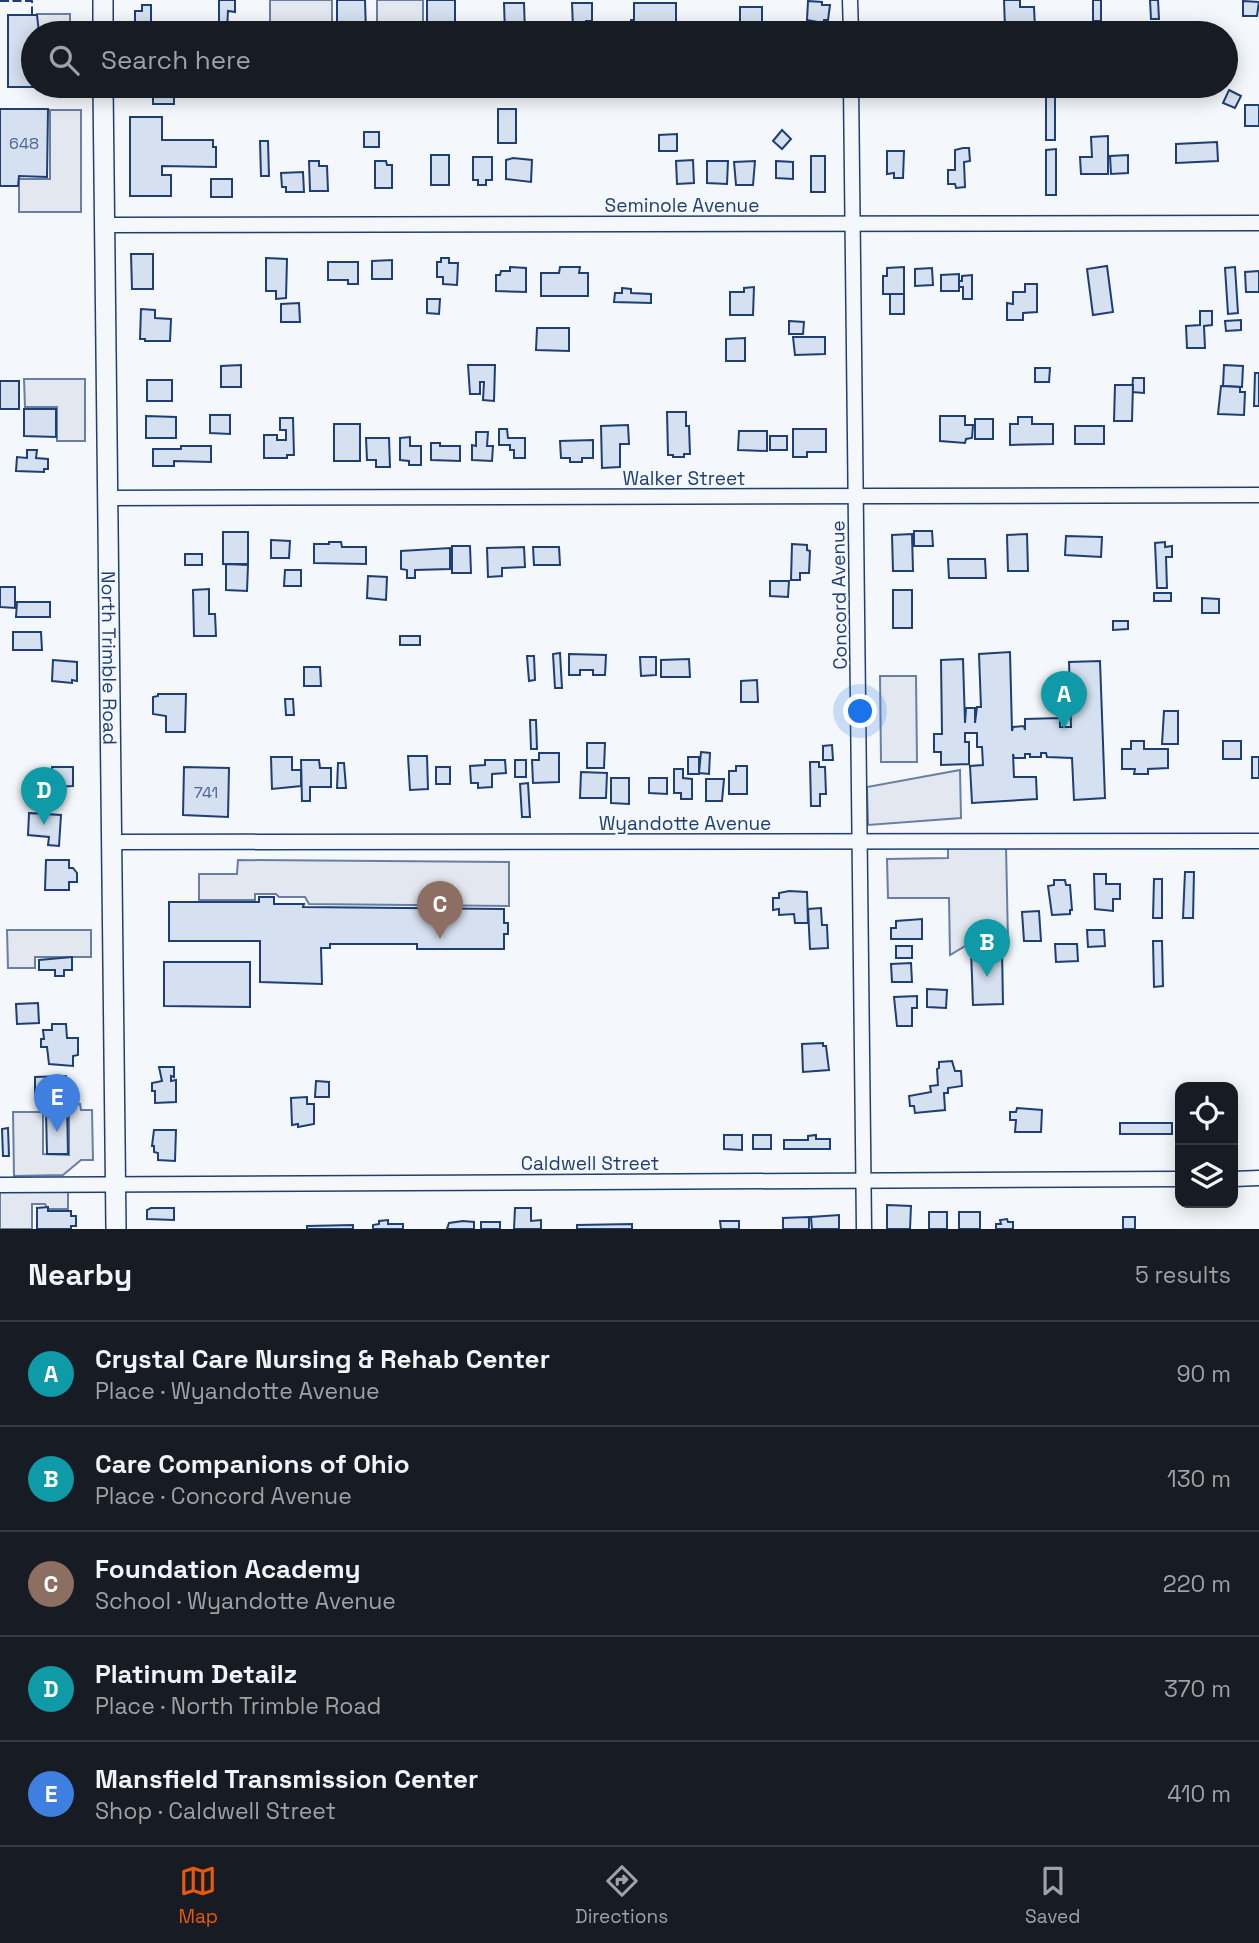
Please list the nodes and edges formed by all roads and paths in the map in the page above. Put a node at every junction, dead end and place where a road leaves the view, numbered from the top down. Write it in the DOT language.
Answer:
graph roads {
  1 [pos="103,0"];
  2 [pos="850,0"];
  3 [pos="103,21"];
  4 [pos="851,21"];
  5 [pos="103,98"];
  6 [pos="851,98"];
  7 [pos="1259,223"];
  8 [pos="853,224"];
  9 [pos="105,225"];
  10 [pos="1259,495"];
  11 [pos="857,496"];
  12 [pos="108,498"];
  13 [pos="859,841"];
  14 [pos="1259,841"];
  15 [pos="112,842"];
  16 [pos="1259,1178"];
  17 [pos="1175,1179"];
  18 [pos="1238,1179"];
  19 [pos="863,1180"];
  20 [pos="0,1185"];
  21 [pos="116,1185"];
  22 [pos="116,1229"];
  23 [pos="864,1229"];
  1 -- 3 [label="main road"];
  2 -- 4 [label="street"];
  5 -- 9 [label="main road, North Trimble Road"];
  6 -- 8 [label="street, Concord Avenue"];
  7 -- 8 [label="street, Seminole Avenue"];
  8 -- 9 [label="street, Seminole Avenue"];
  8 -- 11 [label="street, Concord Avenue"];
  9 -- 12 [label="main road, North Trimble Road"];
  10 -- 11 [label="street, Walker Street"];
  11 -- 12 [label="street, Walker Street"];
  11 -- 13 [label="street, Concord Avenue"];
  12 -- 15 [label="main road, North Trimble Road"];
  13 -- 14 [label="street, Wyandotte Avenue"];
  13 -- 15 [label="street, Wyandotte Avenue"];
  13 -- 19 [label="street, Concord Avenue"];
  15 -- 21 [label="main road, North Trimble Road"];
  16 -- 18 [label="street"];
  17 -- 19 [label="street, Caldwell Street"];
  19 -- 21 [label="street, Caldwell Street"];
  19 -- 23 [label="street, Concord Avenue"];
  20 -- 21 [label="street, Caldwell Street"];
  21 -- 22 [label="main road, North Trimble Road"];
}
